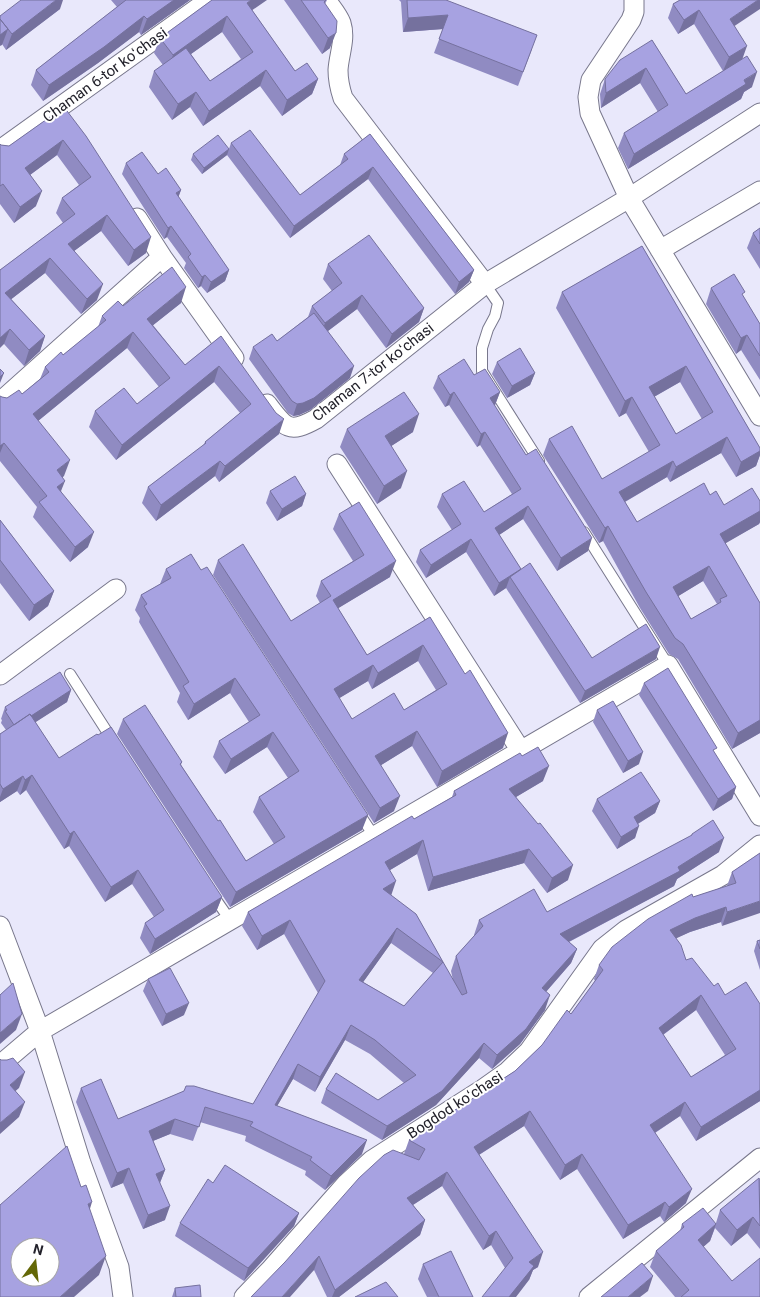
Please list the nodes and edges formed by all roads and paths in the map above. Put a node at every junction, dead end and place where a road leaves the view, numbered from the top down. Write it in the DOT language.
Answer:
graph roads {
  1 [pos="209,0"];
  2 [pos="326,0"];
  3 [pos="634,0"];
  4 [pos="63,105"];
  5 [pos="760,113"];
  6 [pos="74,121"];
  7 [pos="0,150"];
  8 [pos="760,190"];
  9 [pos="629,198"];
  10 [pos="126,201"];
  11 [pos="660,250"];
  12 [pos="162,257"];
  13 [pos="485,284"];
  14 [pos="246,374"];
  15 [pos="257,390"];
  16 [pos="0,402"];
  17 [pos="760,416"];
  18 [pos="337,464"];
  19 [pos="546,472"];
  20 [pos="578,522"];
  21 [pos="116,589"];
  22 [pos="668,665"];
  23 [pos="70,674"];
  24 [pos="0,675"];
  25 [pos="118,748"];
  26 [pos="521,751"];
  27 [pos="352,802"];
  28 [pos="760,816"];
  29 [pos="374,836"];
  30 [pos="760,845"];
  31 [pos="208,887"];
  32 [pos="230,920"];
  33 [pos="0,926"];
  34 [pos="40,1031"];
  35 [pos="0,1065"];
  36 [pos="760,1158"];
  37 [pos="123,1297"];
  38 [pos="244,1297"];
  39 [pos="589,1297"];
  1 -- 4 [label="street, Chaman 6-tor koʻchasi"];
  2 -- 13 [label="street"];
  3 -- 9 [label="street"];
  4 -- 6 [label="street"];
  4 -- 7 [label="street, Chaman 6-tor koʻchasi"];
  5 -- 9 [label="street"];
  8 -- 11 [label="street"];
  9 -- 11 [label="street"];
  9 -- 13 [label="street"];
  10 -- 12 [label="street"];
  11 -- 17 [label="street"];
  12 -- 14 [label="street"];
  12 -- 16 [label="street"];
  13 -- 15 [label="street, Chaman 7-tor koʻchasi"];
  13 -- 19 [label="lane"];
  18 -- 26 [label="street"];
  20 -- 22 [label="lane"];
  21 -- 24 [label="street"];
  22 -- 26 [label="street"];
  22 -- 28 [label="street"];
  23 -- 25 [label="lane"];
  26 -- 29 [label="street"];
  27 -- 29 [label="lane"];
  29 -- 32 [label="street"];
  30 -- 38 [label="street, Bogdod koʻchasi"];
  31 -- 32 [label="lane"];
  32 -- 34 [label="street"];
  33 -- 34 [label="street"];
  34 -- 35 [label="street"];
  34 -- 37 [label="street"];
  36 -- 39 [label="street"];
}
